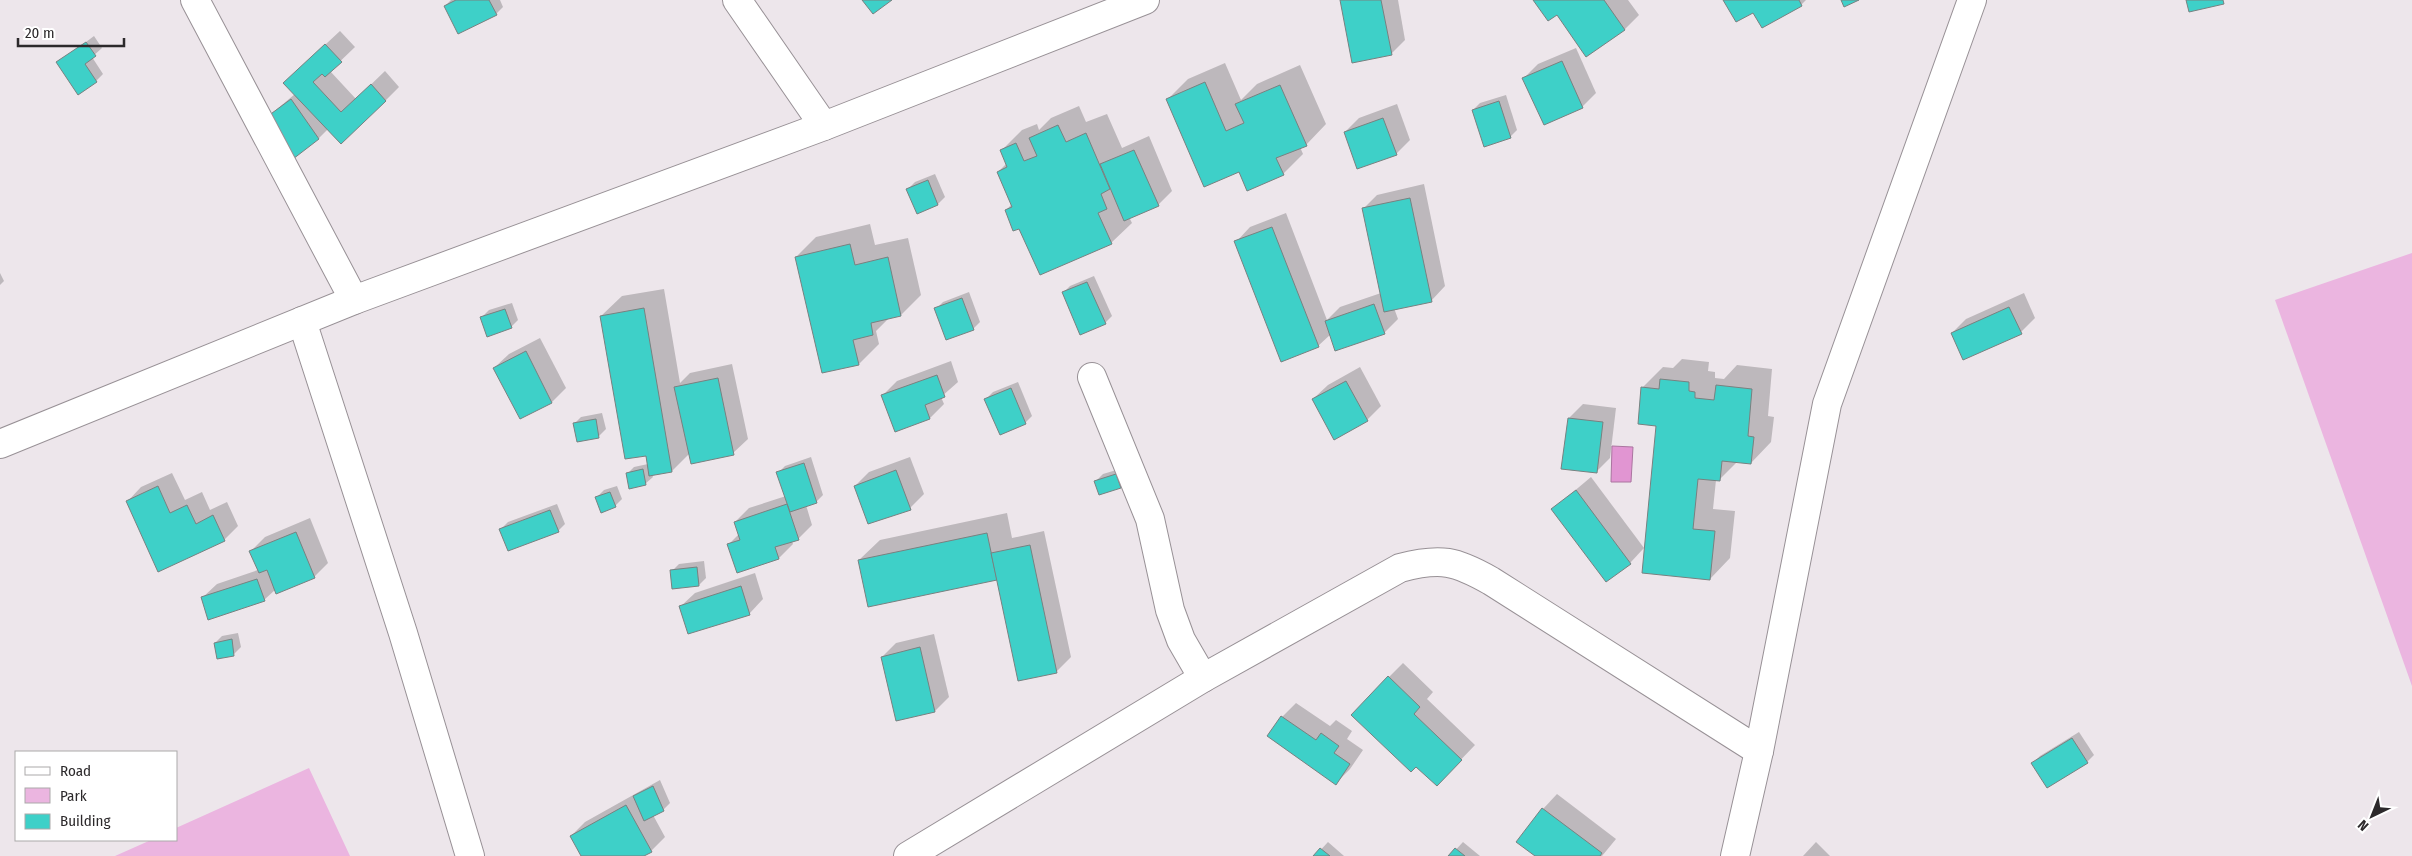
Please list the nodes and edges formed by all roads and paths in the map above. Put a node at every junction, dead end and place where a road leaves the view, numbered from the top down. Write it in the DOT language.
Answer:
graph roads {
  1 [pos="195,0"];
  2 [pos="736,0"];
  3 [pos="1145,0"];
  4 [pos="1972,0"];
  5 [pos="824,126"];
  6 [pos="354,300"];
  7 [pos="302,321"];
  8 [pos="1092,377"];
  9 [pos="0,444"];
  10 [pos="1203,678"];
  11 [pos="1759,751"];
  12 [pos="470,856"];
  13 [pos="908,856"];
  14 [pos="1735,856"];
  1 -- 6 [label="street"];
  2 -- 5 [label="street"];
  3 -- 5 [label="street"];
  4 -- 11 [label="street"];
  5 -- 6 [label="street"];
  6 -- 7 [label="street"];
  7 -- 9 [label="street"];
  7 -- 12 [label="street"];
  8 -- 10 [label="street"];
  10 -- 11 [label="street"];
  10 -- 13 [label="street"];
  11 -- 14 [label="street"];
}
